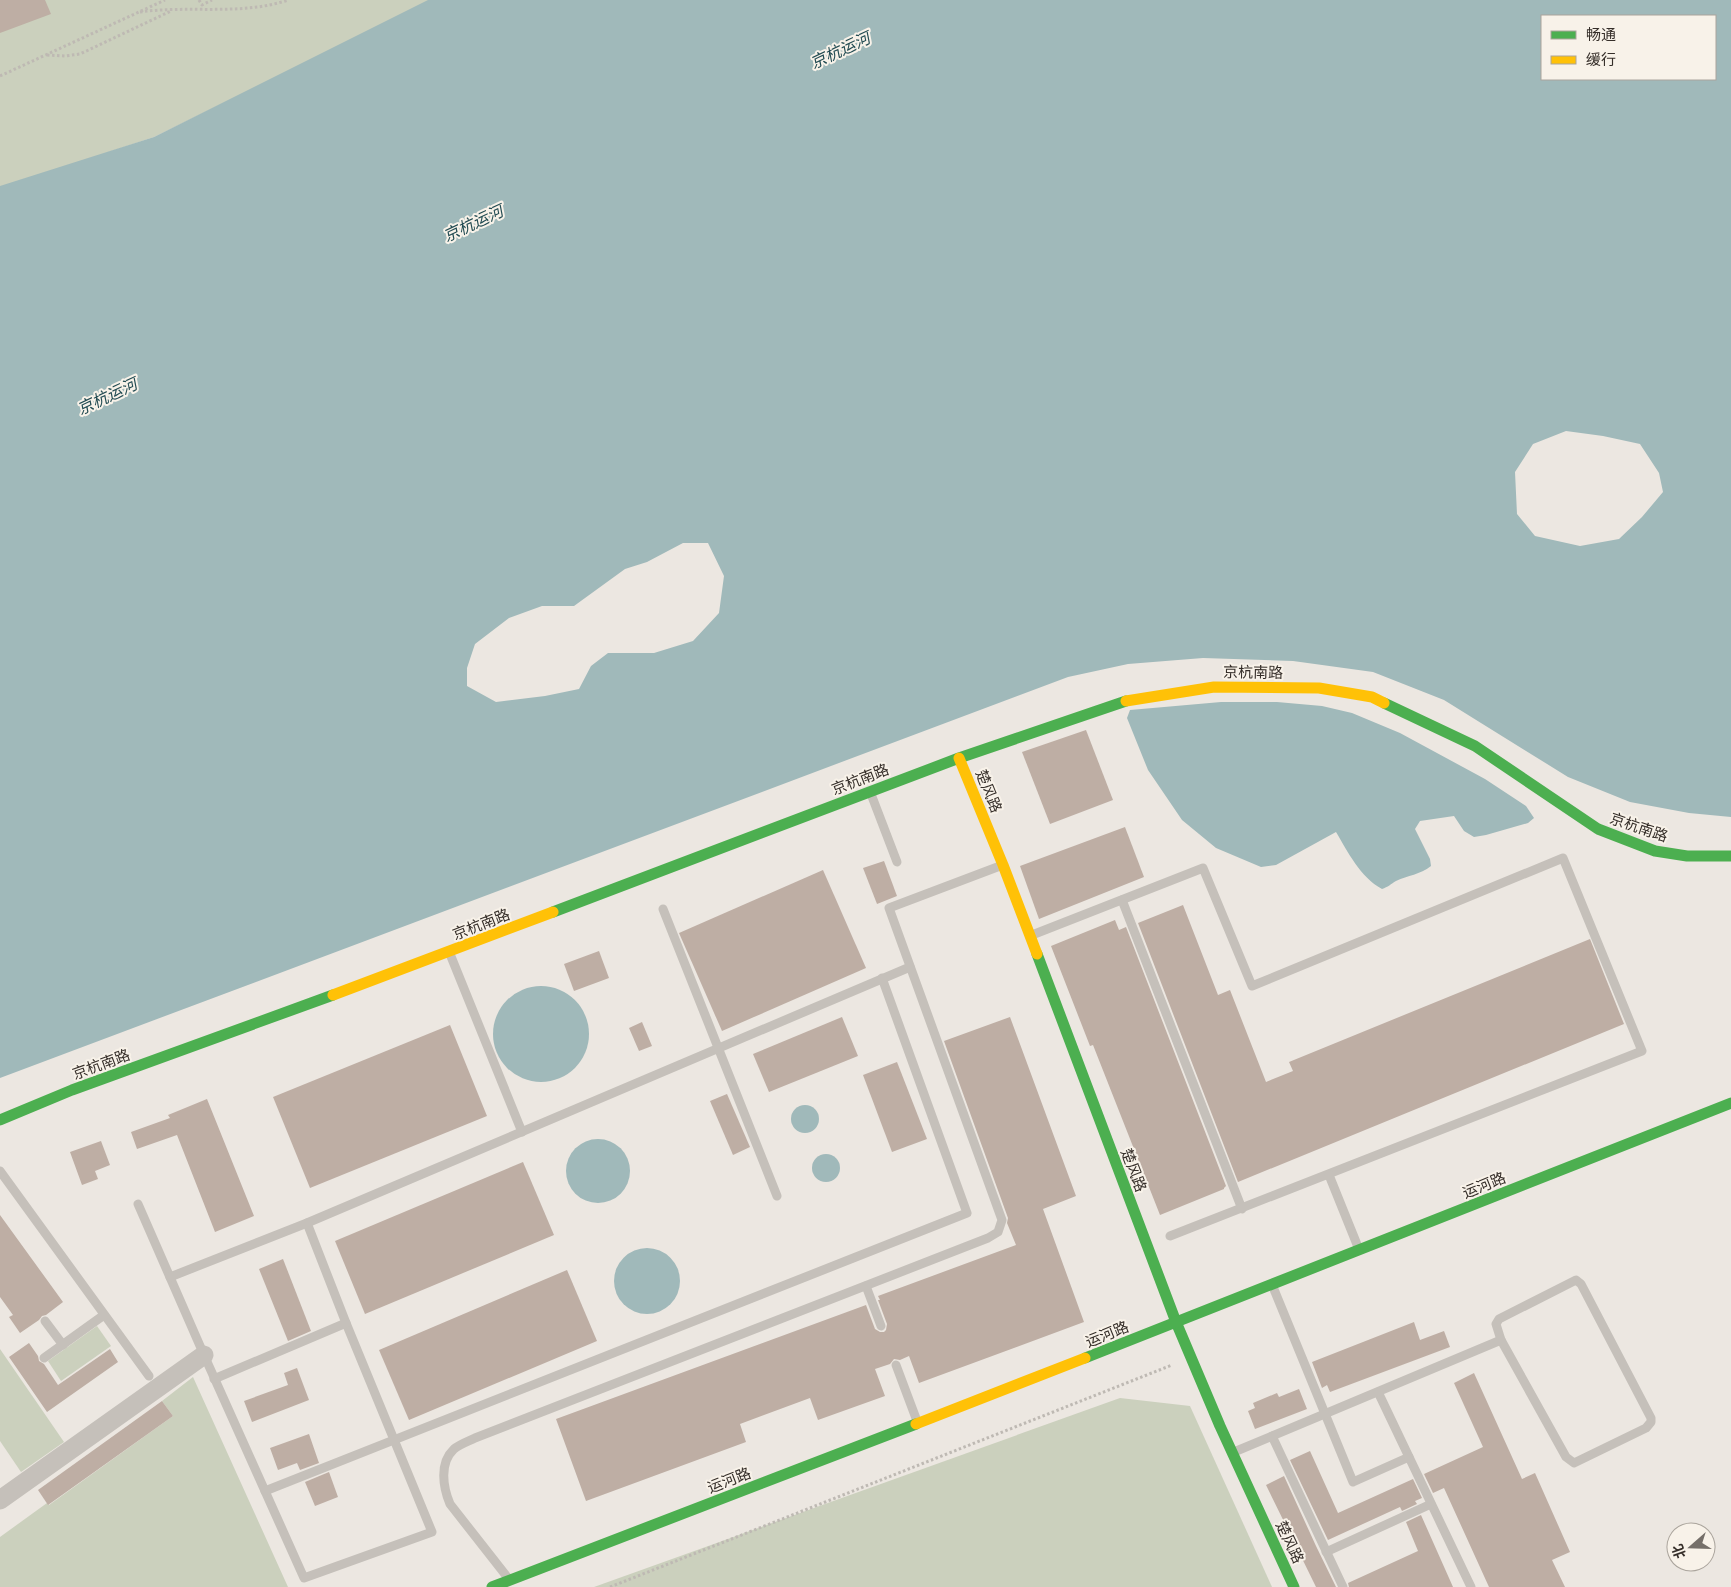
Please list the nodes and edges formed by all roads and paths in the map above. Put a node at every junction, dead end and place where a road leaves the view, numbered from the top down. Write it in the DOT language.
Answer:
graph roads {
  1 [pos="165,0"];
  2 [pos="199,0"];
  3 [pos="212,0"];
  4 [pos="288,0"];
  5 [pos="173,10"];
  6 [pos="136,13"];
  7 [pos="45,55"];
  8 [pos="0,76"];
  9 [pos="959,758"];
  10 [pos="870,792"];
  11 [pos="1731,856"];
  12 [pos="897,862"];
  13 [pos="1002,865"];
  14 [pos="1122,900"];
  15 [pos="663,909"];
  16 [pos="1030,936"];
  17 [pos="449,952"];
  18 [pos="910,967"];
  19 [pos="882,978"];
  20 [pos="718,1048"];
  21 [pos="1731,1103"];
  22 [pos="0,1120"];
  23 [pos="522,1132"];
  24 [pos="0,1172"];
  25 [pos="1329,1175"];
  26 [pos="777,1196"];
  27 [pos="138,1204"];
  28 [pos="1242,1209"];
  29 [pos="307,1223"];
  30 [pos="1170,1236"];
  31 [pos="1359,1250"];
  32 [pos="170,1277"];
  33 [pos="1272,1285"];
  34 [pos="866,1286"];
  35 [pos="104,1315"];
  36 [pos="45,1321"];
  37 [pos="1176,1322"];
  38 [pos="346,1323"];
  39 [pos="881,1326"];
  40 [pos="1501,1340"];
  41 [pos="63,1345"];
  42 [pos="204,1355"];
  43 [pos="44,1358"];
  44 [pos="1192,1358"];
  45 [pos="896,1366"];
  46 [pos="149,1376"];
  47 [pos="214,1379"];
  48 [pos="1378,1392"];
  49 [pos="1324,1414"];
  50 [pos="918,1423"];
  51 [pos="1272,1436"];
  52 [pos="394,1438"];
  53 [pos="1233,1452"];
  54 [pos="1409,1458"];
  55 [pos="265,1491"];
  56 [pos="0,1500"];
  57 [pos="1432,1504"];
  58 [pos="1326,1552"];
  59 [pos="510,1580"];
  60 [pos="492,1587"];
  61 [pos="610,1587"];
  62 [pos="1294,1587"];
  63 [pos="1343,1587"];
  64 [pos="1471,1587"];
  1 -- 6 [label="path"];
  2 -- 3 [label="path"];
  4 -- 5 [label="path"];
  5 -- 6 [label="path"];
  5 -- 7 [label="path"];
  6 -- 7 [label="path"];
  7 -- 8 [label="path"];
  9 -- 10 [label="street, 京杭南路"];
  9 -- 11 [label="street, 京杭南路"];
  9 -- 13 [label="street, 楚风路"];
  10 -- 12 [label="lane"];
  10 -- 17 [label="street, 京杭南路"];
  13 -- 16 [label="street, 楚风路"];
  13 -- 18 [label="lane"];
  14 -- 16 [label="lane"];
  14 -- 25 [label="lane"];
  14 -- 28 [label="lane"];
  15 -- 20 [label="lane"];
  16 -- 37 [label="street, 楚风路"];
  17 -- 22 [label="street, 京杭南路"];
  17 -- 23 [label="lane"];
  18 -- 19 [label="lane"];
  18 -- 34 [label="lane"];
  19 -- 20 [label="lane"];
  19 -- 52 [label="lane"];
  20 -- 23 [label="lane"];
  20 -- 26 [label="lane"];
  21 -- 31 [label="street, 运河路"];
  23 -- 29 [label="lane"];
  24 -- 35 [label="lane"];
  25 -- 28 [label="lane"];
  25 -- 31 [label="lane"];
  27 -- 32 [label="lane"];
  28 -- 30 [label="lane"];
  29 -- 32 [label="lane"];
  29 -- 38 [label="lane"];
  31 -- 33 [label="street, 运河路"];
  32 -- 42 [label="lane"];
  33 -- 37 [label="street, 运河路"];
  33 -- 49 [label="lane"];
  34 -- 39 [label="lane"];
  34 -- 59 [label="lane"];
  35 -- 41 [label="lane"];
  35 -- 46 [label="lane"];
  36 -- 41 [label="lane"];
  37 -- 44 [label="street, 楚风路"];
  37 -- 50 [label="street, 运河路"];
  38 -- 47 [label="lane"];
  38 -- 52 [label="lane"];
  40 -- 40 [label="lane"];
  40 -- 48 [label="lane"];
  41 -- 43 [label="lane"];
  42 -- 47 [label="lane"];
  42 -- 56 [label="street"];
  44 -- 53 [label="street, 楚风路"];
  44 -- 61 [label="path"];
  45 -- 50 [label="lane"];
  47 -- 55 [label="lane"];
  48 -- 49 [label="lane"];
  48 -- 54 [label="lane"];
  49 -- 51 [label="lane"];
  49 -- 54 [label="lane"];
  50 -- 59 [label="street, 运河路"];
  51 -- 53 [label="lane"];
  51 -- 58 [label="lane"];
  52 -- 55 [label="lane"];
  52 -- 55 [label="lane"];
  53 -- 62 [label="street, 楚风路"];
  54 -- 57 [label="lane"];
  57 -- 58 [label="lane"];
  57 -- 64 [label="lane"];
  58 -- 63 [label="lane"];
  59 -- 60 [label="street, 运河路"];
}
